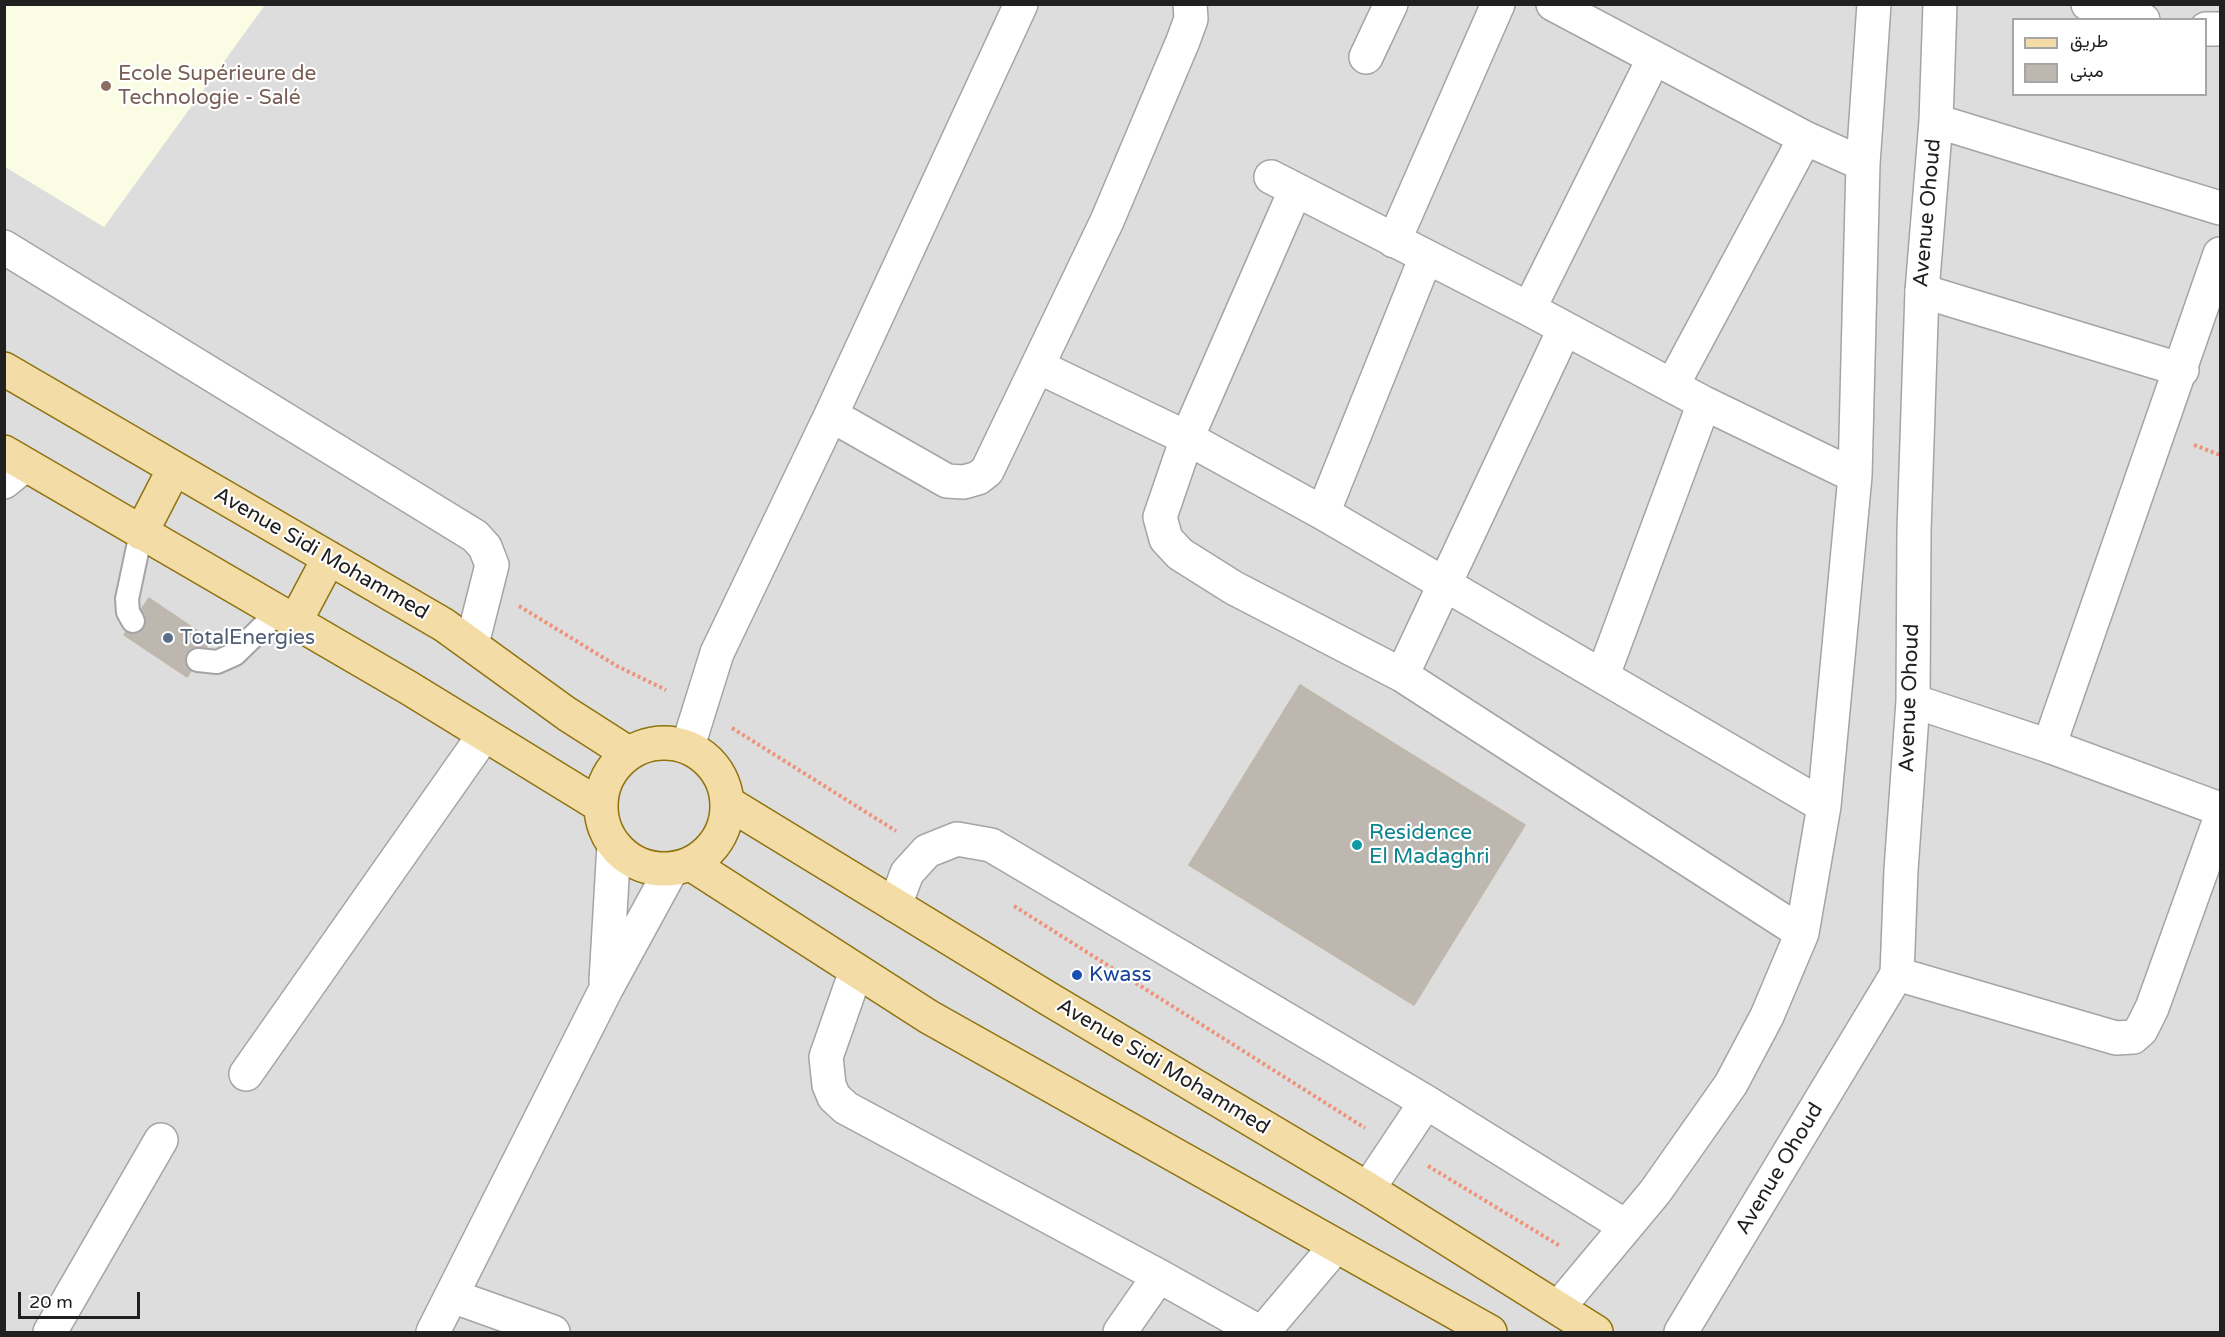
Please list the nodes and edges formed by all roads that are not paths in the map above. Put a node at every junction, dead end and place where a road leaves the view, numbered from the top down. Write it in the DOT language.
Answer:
graph roads {
  1 [pos="1021,4"];
  2 [pos="1190,4"];
  3 [pos="1391,4"];
  4 [pos="1498,4"];
  5 [pos="1553,4"];
  6 [pos="1874,4"];
  7 [pos="1940,4"];
  8 [pos="2088,4"];
  9 [pos="2136,18"];
  10 [pos="1366,57"];
  11 [pos="1654,58"];
  12 [pos="1936,121"];
  13 [pos="1805,138"];
  14 [pos="1863,164"];
  15 [pos="2220,208"];
  16 [pos="1394,241"];
  17 [pos="4,247"];
  18 [pos="2220,255"];
  19 [pos="1426,257"];
  20 [pos="1922,291"];
  21 [pos="1529,309"];
  22 [pos="1564,330"];
  23 [pos="1039,367"];
  24 [pos="4,369"];
  25 [pos="2182,370"];
  26 [pos="1672,386"];
  27 [pos="1704,403"];
  28 [pos="831,415"];
  29 [pos="1186,438"];
  30 [pos="11,467"];
  31 [pos="174,469"];
  32 [pos="1855,476"];
  33 [pos="1323,513"];
  34 [pos="141,532"];
  35 [pos="329,558"];
  36 [pos="1444,583"];
  37 [pos="286,618"];
  38 [pos="134,621"];
  39 [pos="472,644"];
  40 [pos="198,660"];
  41 [pos="1402,675"];
  42 [pos="1603,675"];
  43 [pos="1913,701"];
  44 [pos="484,735"];
  45 [pos="688,746"];
  46 [pos="2049,746"];
  47 [pos="628,753"];
  48 [pos="728,803"];
  49 [pos="601,806"];
  50 [pos="1824,806"];
  51 [pos="2220,809"];
  52 [pos="2220,819"];
  53 [pos="614,845"];
  54 [pos="681,867"];
  55 [pos="895,904"];
  56 [pos="1802,933"];
  57 [pos="856,972"];
  58 [pos="1898,974"];
  59 [pos="606,989"];
  60 [pos="246,1074"];
  61 [pos="1426,1102"];
  62 [pos="161,1140"];
  63 [pos="1368,1189"];
  64 [pos="1625,1226"];
  65 [pos="1335,1247"];
  66 [pos="1159,1276"];
  67 [pos="452,1296"];
  68 [pos="1559,1307"];
  69 [pos="50,1332"];
  70 [pos="433,1332"];
  71 [pos="552,1332"];
  72 [pos="1120,1332"];
  73 [pos="1259,1332"];
  74 [pos="1263,1332"];
  75 [pos="1490,1332"];
  76 [pos="1596,1332"];
  77 [pos="1681,1332"];
  1 -- 28 [label="street"];
  2 -- 23 [label="street"];
  3 -- 10 [label="street"];
  4 -- 16 [label="street"];
  5 -- 11 [label="street"];
  6 -- 14 [label="street"];
  7 -- 12 [label="street, Avenue Ohoud"];
  8 -- 9 [label="street"];
  11 -- 13 [label="street"];
  11 -- 21 [label="street"];
  12 -- 15 [label="street"];
  12 -- 20 [label="street, Avenue Ohoud"];
  13 -- 14 [label="street"];
  13 -- 26 [label="street"];
  14 -- 32 [label="street"];
  16 -- 19 [label="street"];
  16 -- 29 [label="street"];
  17 -- 39 [label="street"];
  18 -- 25 [label="street"];
  19 -- 21 [label="street"];
  19 -- 33 [label="street"];
  20 -- 25 [label="street"];
  20 -- 43 [label="street, Avenue Ohoud"];
  21 -- 22 [label="street"];
  22 -- 26 [label="street"];
  22 -- 36 [label="street"];
  23 -- 28 [label="street"];
  23 -- 29 [label="street"];
  24 -- 31 [label="main road, Avenue Sidi Mohammed"];
  25 -- 46 [label="street"];
  26 -- 27 [label="street"];
  27 -- 32 [label="street"];
  27 -- 42 [label="street"];
  28 -- 45 [label="street"];
  29 -- 33 [label="street"];
  29 -- 41 [label="street"];
  30 -- 34 [label="main road"];
  31 -- 34 [label="main road"];
  31 -- 35 [label="main road, Avenue Sidi Mohammed"];
  32 -- 50 [label="street"];
  33 -- 36 [label="street"];
  34 -- 37 [label="main road"];
  34 -- 38 [label="lane"];
  35 -- 37 [label="main road"];
  35 -- 39 [label="main road, Avenue Sidi Mohammed"];
  36 -- 41 [label="street"];
  36 -- 42 [label="street"];
  37 -- 40 [label="lane"];
  37 -- 44 [label="main road"];
  39 -- 47 [label="main road, Avenue Sidi Mohammed"];
  41 -- 56 [label="street"];
  42 -- 50 [label="street"];
  43 -- 46 [label="street"];
  43 -- 58 [label="street, Avenue Ohoud"];
  44 -- 49 [label="main road"];
  44 -- 60 [label="street"];
  45 -- 47 [label="main road"];
  45 -- 48 [label="main road"];
  46 -- 51 [label="street"];
  47 -- 49 [label="main road"];
  48 -- 54 [label="main road"];
  48 -- 55 [label="main road, Avenue Sidi Mohammed"];
  49 -- 53 [label="main road"];
  50 -- 56 [label="street"];
  52 -- 58 [label="street"];
  53 -- 54 [label="main road"];
  53 -- 59 [label="street"];
  54 -- 57 [label="main road"];
  54 -- 59 [label="street"];
  55 -- 61 [label="street"];
  55 -- 63 [label="main road, Avenue Sidi Mohammed"];
  56 -- 64 [label="street"];
  57 -- 65 [label="main road"];
  57 -- 66 [label="street"];
  58 -- 77 [label="street, Avenue Ohoud"];
  59 -- 67 [label="street"];
  61 -- 63 [label="street"];
  61 -- 64 [label="street"];
  62 -- 69 [label="street"];
  63 -- 68 [label="main road, Avenue Sidi Mohammed"];
  64 -- 68 [label="street"];
  65 -- 74 [label="street"];
  65 -- 75 [label="main road"];
  66 -- 72 [label="street"];
  66 -- 73 [label="street"];
  67 -- 70 [label="street"];
  67 -- 71 [label="street"];
  68 -- 76 [label="main road, Avenue Sidi Mohammed"];
}
